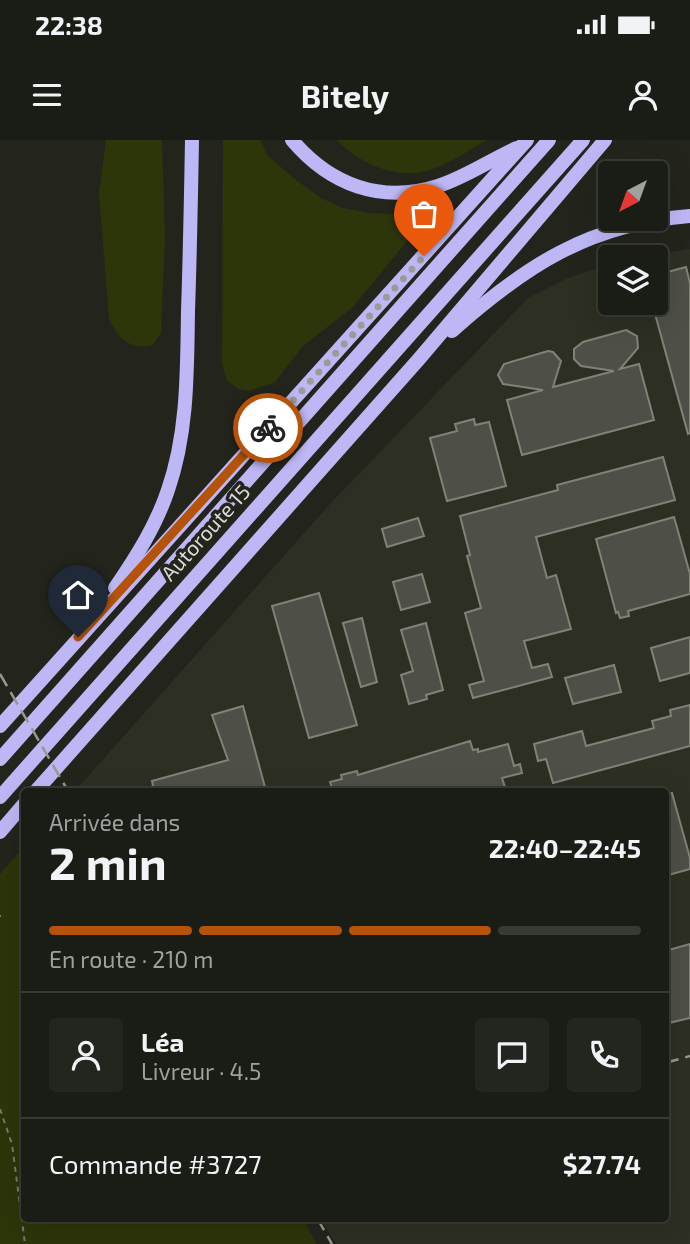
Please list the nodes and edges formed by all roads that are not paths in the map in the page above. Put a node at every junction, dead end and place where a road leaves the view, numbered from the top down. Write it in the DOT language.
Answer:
graph roads {
  1 [pos="192,140"];
  2 [pos="292,140"];
  3 [pos="549,140"];
  4 [pos="583,140"];
  5 [pos="605,140"];
  6 [pos="524,143"];
  7 [pos="690,216"];
  8 [pos="419,359"];
  9 [pos="94,619"];
  10 [pos="0,726"];
  11 [pos="0,759"];
  12 [pos="39,788"];
  13 [pos="0,797"];
  14 [pos="21,808"];
  15 [pos="0,832"];
  1 -- 9 [label="highway"];
  2 -- 6 [label="highway"];
  3 -- 11 [label="highway, Autoroute 15"];
  4 -- 13 [label="highway, Autoroute 15"];
  5 -- 8 [label="highway"];
  6 -- 9 [label="highway"];
  7 -- 8 [label="highway"];
  8 -- 12 [label="highway"];
  9 -- 10 [label="highway"];
  14 -- 15 [label="highway"];
}
